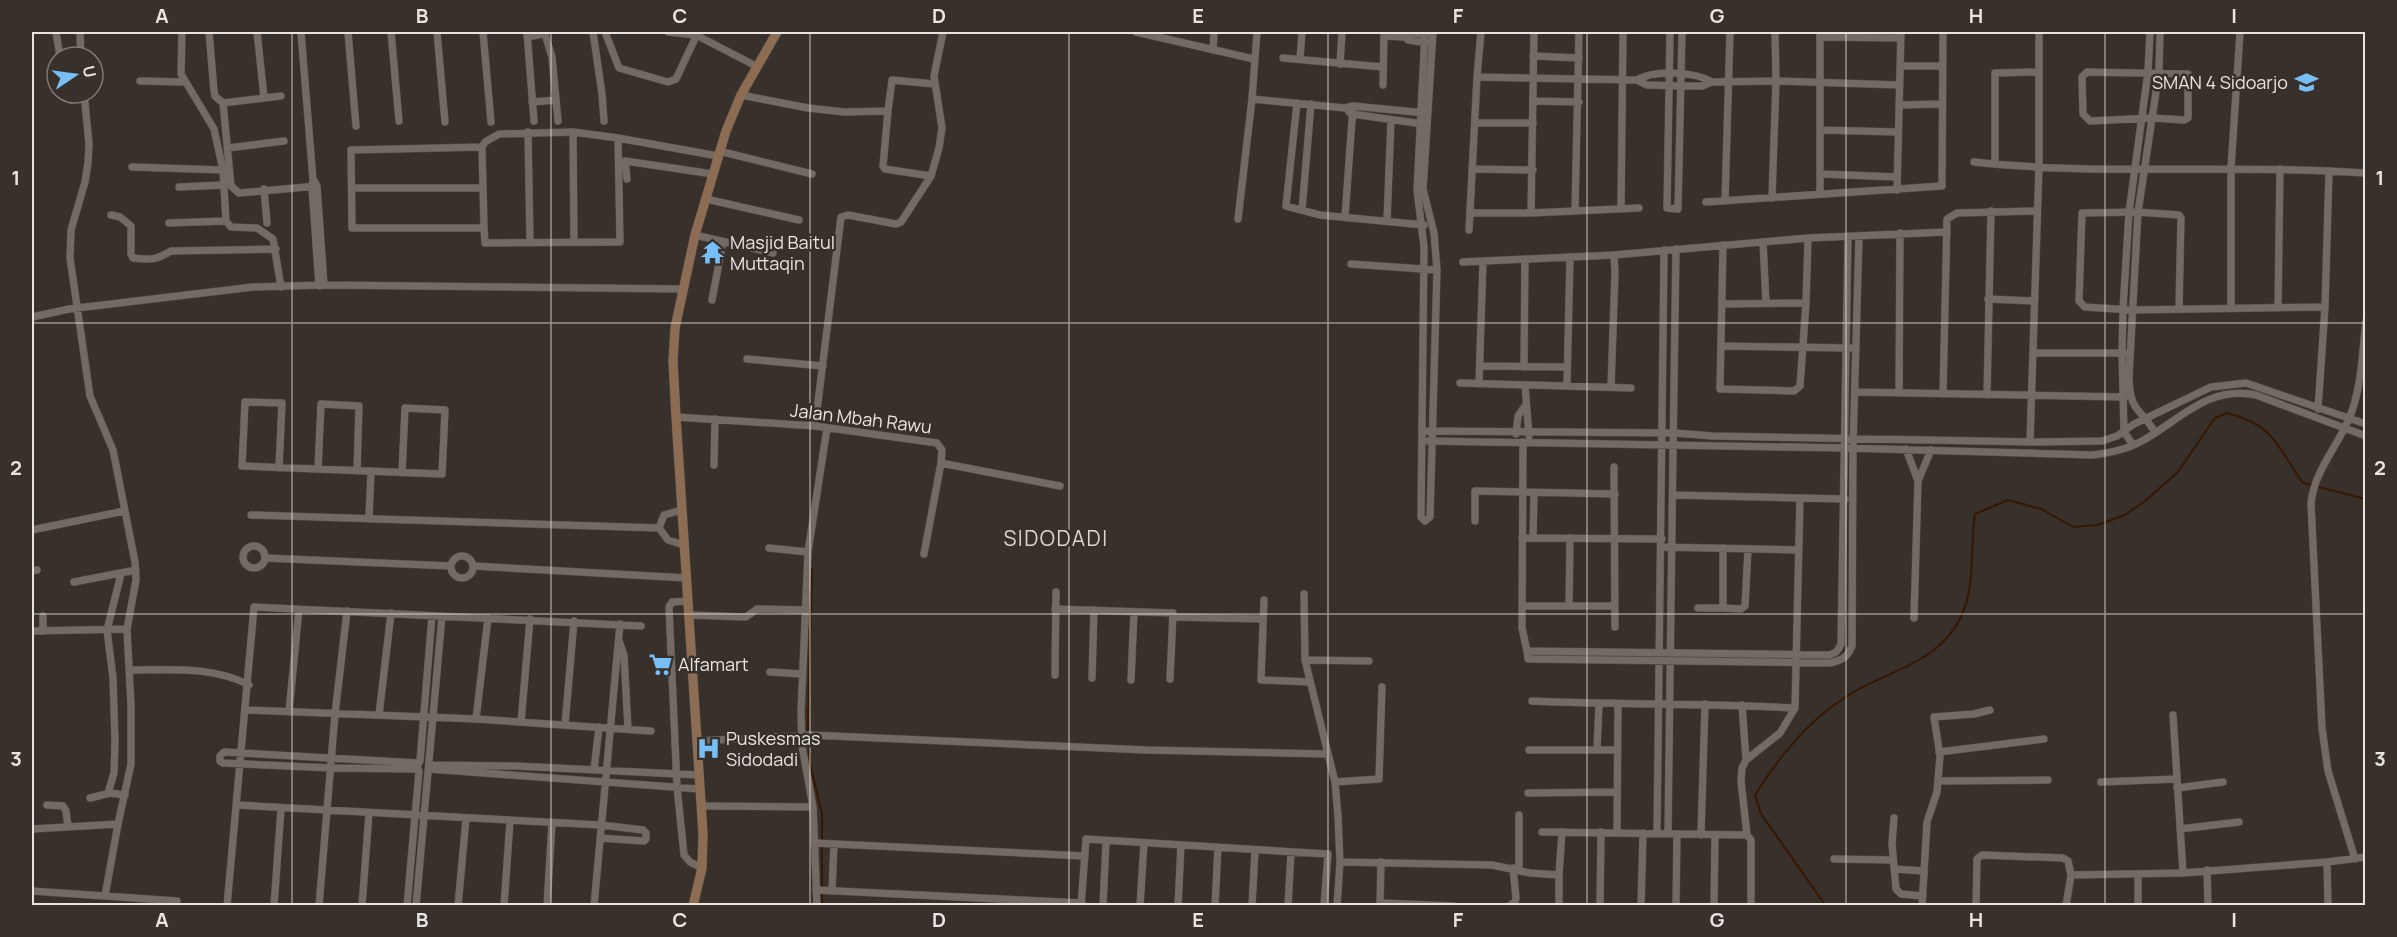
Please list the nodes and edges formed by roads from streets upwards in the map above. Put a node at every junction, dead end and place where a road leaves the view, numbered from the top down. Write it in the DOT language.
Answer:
graph roads {
  1 [pos="182,32"];
  2 [pos="209,32"];
  3 [pos="257,32"];
  4 [pos="301,32"];
  5 [pos="348,32"];
  6 [pos="391,32"];
  7 [pos="437,32"];
  8 [pos="483,32"];
  9 [pos="593,32"];
  10 [pos="605,32"];
  11 [pos="668,32"];
  12 [pos="777,32"];
  13 [pos="943,32"];
  14 [pos="1136,32"];
  15 [pos="1214,32"];
  16 [pos="1257,32"];
  17 [pos="1302,32"];
  18 [pos="1342,32"];
  19 [pos="1482,32"];
  20 [pos="1534,32"];
  21 [pos="1579,32"];
  22 [pos="1623,32"];
  23 [pos="1670,32"];
  24 [pos="1682,32"];
  25 [pos="1730,32"];
  26 [pos="1775,32"];
  27 [pos="1943,32"];
  28 [pos="2039,32"];
  29 [pos="2150,32"];
  30 [pos="2160,32"];
  31 [pos="2240,32"];
  32 [pos="544,33"];
  33 [pos="697,33"];
  34 [pos="1425,33"];
  35 [pos="1433,33"];
  36 [pos="527,34"];
  37 [pos="1384,34"];
  38 [pos="1820,34"];
  39 [pos="1167,35"];
  40 [pos="1900,35"];
  41 [pos="1405,37"];
  42 [pos="1429,43"];
  43 [pos="1213,50"];
  44 [pos="1533,56"];
  45 [pos="1283,58"];
  46 [pos="1580,58"];
  47 [pos="1254,59"];
  48 [pos="1300,59"];
  49 [pos="752,64"];
  50 [pos="1340,64"];
  51 [pos="1900,66"];
  52 [pos="1941,66"];
  53 [pos="1383,67"];
  54 [pos="2039,72"];
  55 [pos="2148,72"];
  56 [pos="2159,72"];
  57 [pos="1675,74"];
  58 [pos="1477,77"];
  59 [pos="1532,78"];
  60 [pos="1579,79"];
  61 [pos="1622,80"];
  62 [pos="1637,80"];
  63 [pos="140,81"];
  64 [pos="1776,81"];
  65 [pos="184,82"];
  66 [pos="1712,82"];
  67 [pos="1730,82"];
  68 [pos="1819,82"];
  69 [pos="934,84"];
  70 [pos="1383,85"];
  71 [pos="1900,85"];
  72 [pos="1674,86"];
  73 [pos="741,95"];
  74 [pos="281,96"];
  75 [pos="264,98"];
  76 [pos="1252,99"];
  77 [pos="556,100"];
  78 [pos="1533,101"];
  79 [pos="532,102"];
  80 [pos="1579,102"];
  81 [pos="1297,103"];
  82 [pos="223,104"];
  83 [pos="1311,104"];
  84 [pos="1941,104"];
  85 [pos="85,105"];
  86 [pos="1900,105"];
  87 [pos="1353,110"];
  88 [pos="888,111"];
  89 [pos="1425,112"];
  90 [pos="2142,118"];
  91 [pos="2152,118"];
  92 [pos="1391,120"];
  93 [pos="399,121"];
  94 [pos="534,121"];
  95 [pos="558,121"];
  96 [pos="604,121"];
  97 [pos="446,122"];
  98 [pos="491,122"];
  99 [pos="1476,123"];
  100 [pos="1533,123"];
  101 [pos="1424,124"];
  102 [pos="356,126"];
  103 [pos="1820,130"];
  104 [pos="528,132"];
  105 [pos="573,132"];
  106 [pos="1898,132"];
  107 [pos="618,138"];
  108 [pos="284,141"];
  109 [pos="482,147"];
  110 [pos="228,148"];
  111 [pos="719,154"];
  112 [pos="1974,162"];
  113 [pos="1995,164"];
  114 [pos="2039,166"];
  115 [pos="132,167"];
  116 [pos="2135,168"];
  117 [pos="2231,168"];
  118 [pos="1474,169"];
  119 [pos="2145,169"];
  120 [pos="2280,169"];
  121 [pos="223,170"];
  122 [pos="1533,170"];
  123 [pos="2329,171"];
  124 [pos="2366,173"];
  125 [pos="713,174"];
  126 [pos="812,174"];
  127 [pos="1820,174"];
  128 [pos="929,175"];
  129 [pos="1897,177"];
  130 [pos="627,178"];
  131 [pos="314,184"];
  132 [pos="224,185"];
  133 [pos="179,187"];
  134 [pos="352,188"];
  135 [pos="483,188"];
  136 [pos="264,189"];
  137 [pos="1898,190"];
  138 [pos="1820,194"];
  139 [pos="1772,198"];
  140 [pos="706,199"];
  141 [pos="1725,201"];
  142 [pos="1706,202"];
  143 [pos="1620,208"];
  144 [pos="1639,208"];
  145 [pos="1302,210"];
  146 [pos="2036,211"];
  147 [pos="1575,212"];
  148 [pos="1991,212"];
  149 [pos="2129,212"];
  150 [pos="2138,212"];
  151 [pos="1470,213"];
  152 [pos="1531,213"];
  153 [pos="111,215"];
  154 [pos="1345,217"];
  155 [pos="1238,219"];
  156 [pos="799,220"];
  157 [pos="226,221"];
  158 [pos="1386,221"];
  159 [pos="169,223"];
  160 [pos="267,223"];
  161 [pos="1432,224"];
  162 [pos="1422,225"];
  163 [pos="484,228"];
  164 [pos="1469,230"];
  165 [pos="1947,232"];
  166 [pos="1900,233"];
  167 [pos="695,235"];
  168 [pos="1859,236"];
  169 [pos="1848,237"];
  170 [pos="1808,238"];
  171 [pos="530,242"];
  172 [pos="574,242"];
  173 [pos="723,242"];
  174 [pos="1763,242"];
  175 [pos="1723,245"];
  176 [pos="276,249"];
  177 [pos="1670,250"];
  178 [pos="773,253"];
  179 [pos="1614,255"];
  180 [pos="1570,257"];
  181 [pos="1525,259"];
  182 [pos="1483,261"];
  183 [pos="1463,262"];
  184 [pos="1351,264"];
  185 [pos="1424,270"];
  186 [pos="1437,270"];
  187 [pos="321,285"];
  188 [pos="281,287"];
  189 [pos="682,289"];
  190 [pos="1988,299"];
  191 [pos="712,300"];
  192 [pos="2034,301"];
  193 [pos="1766,303"];
  194 [pos="1806,303"];
  195 [pos="1723,304"];
  196 [pos="2231,307"];
  197 [pos="2325,307"];
  198 [pos="2278,308"];
  199 [pos="2128,309"];
  200 [pos="2179,309"];
  201 [pos="69,310"];
  202 [pos="32,317"];
  203 [pos="2366,321"];
  204 [pos="1722,346"];
  205 [pos="1804,347"];
  206 [pos="1845,348"];
  207 [pos="1856,348"];
  208 [pos="2033,352"];
  209 [pos="2126,353"];
  210 [pos="747,359"];
  211 [pos="820,366"];
  212 [pos="1481,366"];
  213 [pos="1568,367"];
  214 [pos="1524,368"];
  215 [pos="1460,383"];
  216 [pos="1479,384"];
  217 [pos="1525,385"];
  218 [pos="1567,385"];
  219 [pos="1611,387"];
  220 [pos="1631,388"];
  221 [pos="1855,392"];
  222 [pos="1899,393"];
  223 [pos="1943,394"];
  224 [pos="1988,395"];
  225 [pos="2285,396"];
  226 [pos="2033,397"];
  227 [pos="2126,397"];
  228 [pos="2282,405"];
  229 [pos="2307,405"];
  230 [pos="1525,406"];
  231 [pos="2318,409"];
  232 [pos="2304,413"];
  233 [pos="676,417"];
  234 [pos="715,418"];
  235 [pos="2145,419"];
  236 [pos="2349,419"];
  237 [pos="2366,424"];
  238 [pos="815,426"];
  239 [pos="827,428"];
  240 [pos="2344,429"];
  241 [pos="1422,431"];
  242 [pos="1432,431"];
  243 [pos="1516,432"];
  244 [pos="1529,432"];
  245 [pos="2124,432"];
  246 [pos="2155,432"];
  247 [pos="1668,433"];
  248 [pos="2366,436"];
  249 [pos="1845,438"];
  250 [pos="1854,438"];
  251 [pos="1422,441"];
  252 [pos="1432,441"];
  253 [pos="2018,441"];
  254 [pos="1523,442"];
  255 [pos="2033,442"];
  256 [pos="1668,445"];
  257 [pos="2133,445"];
  258 [pos="1845,448"];
  259 [pos="1853,448"];
  260 [pos="1906,449"];
  261 [pos="1931,450"];
  262 [pos="2017,453"];
  263 [pos="2035,453"];
  264 [pos="941,463"];
  265 [pos="714,465"];
  266 [pos="1614,467"];
  267 [pos="279,468"];
  268 [pos="318,469"];
  269 [pos="357,471"];
  270 [pos="371,471"];
  271 [pos="402,472"];
  272 [pos="1918,482"];
  273 [pos="1060,486"];
  274 [pos="1523,493"];
  275 [pos="1534,494"];
  276 [pos="1615,494"];
  277 [pos="1673,495"];
  278 [pos="1800,498"];
  279 [pos="1845,499"];
  280 [pos="682,510"];
  281 [pos="117,512"];
  282 [pos="250,514"];
  283 [pos="369,518"];
  284 [pos="1475,521"];
  285 [pos="659,528"];
  286 [pos="32,530"];
  287 [pos="1533,537"];
  288 [pos="1522,538"];
  289 [pos="1570,538"];
  290 [pos="1662,538"];
  291 [pos="1616,539"];
  292 [pos="684,545"];
  293 [pos="1666,547"];
  294 [pos="769,548"];
  295 [pos="1723,548"];
  296 [pos="1748,549"];
  297 [pos="1799,550"];
  298 [pos="808,552"];
  299 [pos="924,554"];
  300 [pos="265,558"];
  301 [pos="451,566"];
  302 [pos="473,566"];
  303 [pos="128,572"];
  304 [pos="687,578"];
  305 [pos="74,582"];
  306 [pos="1056,592"];
  307 [pos="1304,594"];
  308 [pos="1264,600"];
  309 [pos="688,601"];
  310 [pos="1523,606"];
  311 [pos="1569,606"];
  312 [pos="1615,606"];
  313 [pos="1698,608"];
  314 [pos="1723,608"];
  315 [pos="299,609"];
  316 [pos="1055,609"];
  317 [pos="804,610"];
  318 [pos="1094,610"];
  319 [pos="347,611"];
  320 [pos="1134,612"];
  321 [pos="391,613"];
  322 [pos="689,615"];
  323 [pos="43,616"];
  324 [pos="432,616"];
  325 [pos="442,616"];
  326 [pos="1173,617"];
  327 [pos="488,618"];
  328 [pos="1914,618"];
  329 [pos="530,619"];
  330 [pos="1263,619"];
  331 [pos="574,621"];
  332 [pos="620,624"];
  333 [pos="641,626"];
  334 [pos="1615,627"];
  335 [pos="123,629"];
  336 [pos="109,630"];
  337 [pos="32,631"];
  338 [pos="43,631"];
  339 [pos="619,641"];
  340 [pos="1527,651"];
  341 [pos="1798,655"];
  342 [pos="1664,656"];
  343 [pos="1305,660"];
  344 [pos="1370,660"];
  345 [pos="1797,663"];
  346 [pos="130,670"];
  347 [pos="770,672"];
  348 [pos="802,674"];
  349 [pos="1055,675"];
  350 [pos="428,678"];
  351 [pos="1092,678"];
  352 [pos="436,679"];
  353 [pos="1170,679"];
  354 [pos="1131,680"];
  355 [pos="1310,682"];
  356 [pos="249,685"];
  357 [pos="1382,687"];
  358 [pos="1532,701"];
  359 [pos="1599,704"];
  360 [pos="1618,704"];
  361 [pos="1659,704"];
  362 [pos="1669,704"];
  363 [pos="1705,704"];
  364 [pos="1742,705"];
  365 [pos="121,706"];
  366 [pos="1795,708"];
  367 [pos="246,710"];
  368 [pos="1990,710"];
  369 [pos="289,712"];
  370 [pos="335,714"];
  371 [pos="379,715"];
  372 [pos="2173,715"];
  373 [pos="424,717"];
  374 [pos="433,718"];
  375 [pos="476,719"];
  376 [pos="521,722"];
  377 [pos="565,725"];
  378 [pos="599,728"];
  379 [pos="609,728"];
  380 [pos="628,729"];
  381 [pos="651,731"];
  382 [pos="805,735"];
  383 [pos="2044,739"];
  384 [pos="122,741"];
  385 [pos="697,741"];
  386 [pos="1529,750"];
  387 [pos="1597,750"];
  388 [pos="1616,750"];
  389 [pos="1940,752"];
  390 [pos="241,753"];
  391 [pos="1328,754"];
  392 [pos="332,758"];
  393 [pos="1746,760"];
  394 [pos="240,763"];
  395 [pos="121,764"];
  396 [pos="515,766"];
  397 [pos="423,767"];
  398 [pos="331,768"];
  399 [pos="594,770"];
  400 [pos="605,770"];
  401 [pos="677,773"];
  402 [pos="699,775"];
  403 [pos="515,776"];
  404 [pos="2176,779"];
  405 [pos="604,780"];
  406 [pos="2048,780"];
  407 [pos="1938,781"];
  408 [pos="1335,782"];
  409 [pos="2101,782"];
  410 [pos="2223,782"];
  411 [pos="677,787"];
  412 [pos="2177,788"];
  413 [pos="700,789"];
  414 [pos="1616,792"];
  415 [pos="1528,793"];
  416 [pos="112,794"];
  417 [pos="125,795"];
  418 [pos="90,798"];
  419 [pos="47,805"];
  420 [pos="237,805"];
  421 [pos="701,806"];
  422 [pos="813,807"];
  423 [pos="281,809"];
  424 [pos="327,811"];
  425 [pos="369,813"];
  426 [pos="1519,815"];
  427 [pos="415,816"];
  428 [pos="424,817"];
  429 [pos="1894,818"];
  430 [pos="466,819"];
  431 [pos="510,821"];
  432 [pos="2239,822"];
  433 [pos="552,823"];
  434 [pos="118,824"];
  435 [pos="601,825"];
  436 [pos="68,827"];
  437 [pos="2180,828"];
  438 [pos="32,829"];
  439 [pos="1542,832"];
  440 [pos="1562,832"];
  441 [pos="1601,832"];
  442 [pos="1617,833"];
  443 [pos="1643,833"];
  444 [pos="1657,834"];
  445 [pos="1668,834"];
  446 [pos="1677,834"];
  447 [pos="1701,835"];
  448 [pos="1715,835"];
  449 [pos="1747,835"];
  450 [pos="600,838"];
  451 [pos="1106,840"];
  452 [pos="1144,843"];
  453 [pos="815,844"];
  454 [pos="831,844"];
  455 [pos="1181,845"];
  456 [pos="1218,847"];
  457 [pos="1255,850"];
  458 [pos="1291,852"];
  459 [pos="1084,856"];
  460 [pos="2366,857"];
  461 [pos="1834,859"];
  462 [pos="2355,859"];
  463 [pos="1893,860"];
  464 [pos="1340,862"];
  465 [pos="1381,862"];
  466 [pos="2327,862"];
  467 [pos="702,868"];
  468 [pos="1516,869"];
  469 [pos="1894,869"];
  470 [pos="2207,870"];
  471 [pos="1924,871"];
  472 [pos="2183,873"];
  473 [pos="2138,874"];
  474 [pos="1558,875"];
  475 [pos="2071,875"];
  476 [pos="817,890"];
  477 [pos="32,891"];
  478 [pos="830,891"];
  479 [pos="105,896"];
  480 [pos="1923,896"];
  481 [pos="177,901"];
  482 [pos="1081,904"];
  483 [pos="1380,904"];
  484 [pos="227,906"];
  485 [pos="274,906"];
  486 [pos="319,906"];
  487 [pos="362,906"];
  488 [pos="408,906"];
  489 [pos="416,906"];
  490 [pos="458,906"];
  491 [pos="504,906"];
  492 [pos="547,906"];
  493 [pos="594,906"];
  494 [pos="693,906"];
  495 [pos="817,906"];
  496 [pos="1103,906"];
  497 [pos="1140,906"];
  498 [pos="1178,906"];
  499 [pos="1215,906"];
  500 [pos="1252,906"];
  501 [pos="1288,906"];
  502 [pos="1324,906"];
  503 [pos="1337,906"];
  504 [pos="1454,906"];
  505 [pos="1509,906"];
  506 [pos="1560,906"];
  507 [pos="1600,906"];
  508 [pos="1641,906"];
  509 [pos="1676,906"];
  510 [pos="1714,906"];
  511 [pos="1751,906"];
  512 [pos="1922,906"];
  513 [pos="1976,906"];
  514 [pos="2067,906"];
  515 [pos="2138,906"];
  516 [pos="2208,906"];
  517 [pos="2328,906"];
  1 -- 65 [label="street"];
  2 -- 82 [label="street"];
  3 -- 75 [label="street"];
  4 -- 131 [label="street"];
  5 -- 102 [label="street"];
  6 -- 93 [label="street"];
  7 -- 97 [label="street"];
  8 -- 98 [label="street"];
  9 -- 96 [label="street"];
  10 -- 33 [label="street"];
  11 -- 33 [label="street"];
  12 -- 49 [label="street"];
  13 -- 69 [label="street"];
  14 -- 39 [label="street"];
  15 -- 43 [label="street"];
  16 -- 47 [label="street"];
  17 -- 48 [label="street"];
  18 -- 50 [label="street"];
  19 -- 58 [label="street"];
  20 -- 44 [label="street"];
  21 -- 46 [label="street"];
  22 -- 61 [label="street"];
  23 -- 57 [label="street"];
  24 -- 57 [label="street"];
  25 -- 67 [label="street"];
  26 -- 64 [label="street"];
  27 -- 52 [label="street"];
  28 -- 54 [label="street"];
  29 -- 55 [label="street"];
  30 -- 56 [label="street"];
  31 -- 117 [label="street"];
  32 -- 36 [label="street"];
  32 -- 77 [label="street"];
  33 -- 49 [label="street"];
  34 -- 35 [label="street"];
  34 -- 41 [label="street"];
  34 -- 42 [label="street"];
  35 -- 42 [label="street"];
  36 -- 79 [label="street"];
  37 -- 41 [label="street"];
  37 -- 53 [label="street"];
  38 -- 40 [label="street"];
  38 -- 68 [label="street"];
  39 -- 43 [label="street"];
  40 -- 51 [label="street"];
  41 -- 42 [label="street"];
  42 -- 89 [label="street"];
  43 -- 47 [label="street"];
  44 -- 46 [label="street"];
  44 -- 59 [label="street"];
  45 -- 48 [label="street"];
  46 -- 60 [label="street"];
  47 -- 76 [label="street"];
  48 -- 50 [label="street"];
  49 -- 73 [label="street"];
  50 -- 53 [label="street"];
  51 -- 52 [label="street"];
  51 -- 71 [label="street"];
  52 -- 84 [label="street"];
  53 -- 70 [label="street"];
  54 -- 113 [label="street"];
  54 -- 114 [label="street"];
  55 -- 56 [label="street"];
  55 -- 90 [label="street"];
  55 -- 90 [label="street"];
  56 -- 91 [label="street"];
  56 -- 91 [label="street"];
  57 -- 62 [label="street"];
  57 -- 66 [label="street"];
  57 -- 72 [label="street"];
  57 -- 72 [label="street"];
  58 -- 59 [label="street"];
  58 -- 99 [label="street"];
  59 -- 60 [label="street"];
  59 -- 78 [label="street"];
  60 -- 61 [label="street"];
  60 -- 80 [label="street"];
  61 -- 62 [label="street"];
  61 -- 143 [label="street"];
  62 -- 72 [label="street"];
  63 -- 65 [label="street"];
  64 -- 67 [label="street"];
  64 -- 68 [label="street"];
  64 -- 139 [label="street"];
  65 -- 121 [label="street"];
  66 -- 67 [label="street"];
  66 -- 72 [label="street"];
  67 -- 141 [label="street"];
  68 -- 71 [label="street"];
  68 -- 103 [label="street"];
  69 -- 88 [label="street"];
  69 -- 128 [label="street"];
  71 -- 86 [label="street"];
  72 -- 72 [label="street"];
  73 -- 88 [label="street"];
  73 -- 111 [label="street"];
  74 -- 75 [label="street"];
  75 -- 82 [label="street"];
  76 -- 81 [label="street"];
  76 -- 155 [label="street"];
  77 -- 79 [label="street"];
  77 -- 95 [label="street"];
  78 -- 80 [label="street"];
  78 -- 100 [label="street"];
  79 -- 94 [label="street"];
  80 -- 147 [label="street"];
  81 -- 83 [label="street"];
  81 -- 145 [label="street"];
  82 -- 110 [label="street"];
  83 -- 87 [label="street"];
  83 -- 145 [label="street"];
  84 -- 86 [label="street"];
  84 -- 137 [label="street"];
  85 -- 201 [label="street"];
  86 -- 106 [label="street"];
  87 -- 89 [label="street"];
  87 -- 92 [label="street"];
  87 -- 154 [label="street"];
  88 -- 128 [label="street"];
  89 -- 101 [label="street"];
  90 -- 91 [label="street"];
  90 -- 116 [label="street"];
  91 -- 119 [label="street"];
  92 -- 101 [label="street"];
  92 -- 158 [label="street"];
  99 -- 100 [label="street"];
  99 -- 118 [label="street"];
  100 -- 122 [label="street"];
  101 -- 161 [label="street"];
  101 -- 162 [label="street"];
  103 -- 106 [label="street"];
  103 -- 127 [label="street"];
  104 -- 105 [label="street"];
  104 -- 109 [label="street"];
  104 -- 171 [label="street"];
  105 -- 107 [label="street"];
  105 -- 172 [label="street"];
  106 -- 129 [label="street"];
  107 -- 111 [label="street"];
  107 -- 172 [label="street"];
  108 -- 110 [label="street"];
  109 -- 134 [label="street"];
  109 -- 135 [label="street"];
  110 -- 136 [label="street"];
  111 -- 125 [label="street"];
  111 -- 126 [label="street"];
  112 -- 113 [label="street"];
  113 -- 114 [label="street"];
  114 -- 116 [label="street"];
  114 -- 146 [label="street"];
  115 -- 121 [label="street"];
  116 -- 119 [label="street"];
  116 -- 149 [label="street"];
  117 -- 119 [label="street"];
  117 -- 120 [label="street"];
  117 -- 196 [label="street"];
  118 -- 122 [label="street"];
  118 -- 151 [label="street"];
  119 -- 150 [label="street"];
  120 -- 123 [label="street"];
  120 -- 198 [label="street"];
  121 -- 132 [label="street"];
  122 -- 152 [label="street"];
  123 -- 124 [label="street"];
  123 -- 197 [label="street"];
  125 -- 130 [label="street"];
  125 -- 140 [label="street"];
  127 -- 129 [label="street"];
  127 -- 138 [label="street"];
  128 -- 211 [label="street"];
  129 -- 137 [label="street"];
  131 -- 136 [label="street"];
  131 -- 187 [label="street"];
  132 -- 133 [label="street"];
  132 -- 157 [label="street"];
  134 -- 135 [label="street"];
  134 -- 163 [label="street"];
  135 -- 163 [label="street"];
  136 -- 160 [label="street"];
  137 -- 138 [label="street"];
  138 -- 139 [label="street"];
  139 -- 141 [label="street"];
  140 -- 156 [label="street"];
  140 -- 167 [label="street"];
  141 -- 142 [label="street"];
  143 -- 144 [label="street"];
  143 -- 147 [label="street"];
  145 -- 154 [label="street"];
  146 -- 148 [label="street"];
  146 -- 192 [label="street"];
  147 -- 152 [label="street"];
  148 -- 165 [label="street"];
  148 -- 190 [label="street"];
  149 -- 150 [label="street"];
  149 -- 199 [label="street"];
  149 -- 199 [label="street"];
  150 -- 199 [label="street"];
  150 -- 200 [label="street"];
  151 -- 152 [label="street"];
  151 -- 164 [label="street"];
  153 -- 176 [label="street"];
  154 -- 158 [label="street"];
  157 -- 159 [label="street"];
  157 -- 176 [label="street"];
  158 -- 162 [label="street"];
  161 -- 162 [label="street"];
  161 -- 186 [label="street"];
  162 -- 185 [label="street"];
  163 -- 171 [label="street"];
  165 -- 166 [label="street"];
  165 -- 223 [label="street"];
  166 -- 168 [label="street"];
  166 -- 222 [label="street"];
  167 -- 173 [label="street"];
  167 -- 189 [label="street"];
  168 -- 169 [label="street"];
  168 -- 207 [label="street"];
  169 -- 170 [label="street"];
  169 -- 206 [label="street"];
  170 -- 174 [label="street"];
  170 -- 194 [label="street"];
  171 -- 172 [label="street"];
  173 -- 178 [label="street"];
  173 -- 191 [label="street"];
  174 -- 175 [label="street"];
  174 -- 193 [label="street"];
  175 -- 177 [label="street"];
  175 -- 195 [label="street"];
  176 -- 188 [label="street"];
  177 -- 179 [label="street"];
  177 -- 247 [label="street"];
  177 -- 247 [label="street"];
  179 -- 180 [label="street"];
  179 -- 219 [label="street"];
  180 -- 181 [label="street"];
  180 -- 213 [label="street"];
  181 -- 182 [label="street"];
  181 -- 214 [label="street"];
  182 -- 183 [label="street"];
  182 -- 212 [label="street"];
  184 -- 185 [label="street"];
  185 -- 186 [label="street"];
  185 -- 241 [label="street"];
  186 -- 242 [label="street"];
  187 -- 188 [label="street"];
  187 -- 189 [label="street"];
  188 -- 201 [label="street"];
  189 -- 233 [label="street"];
  190 -- 192 [label="street"];
  190 -- 224 [label="street"];
  192 -- 208 [label="street"];
  193 -- 194 [label="street"];
  193 -- 195 [label="street"];
  194 -- 205 [label="street"];
  195 -- 204 [label="street"];
  196 -- 198 [label="street"];
  196 -- 200 [label="street"];
  197 -- 198 [label="street"];
  197 -- 231 [label="street"];
  199 -- 200 [label="street"];
  199 -- 209 [label="street"];
  201 -- 202 [label="street"];
  201 -- 281 [label="street"];
  203 -- 236 [label="street"];
  204 -- 205 [label="street"];
  204 -- 205 [label="street"];
  205 -- 206 [label="street"];
  206 -- 207 [label="street"];
  206 -- 249 [label="street"];
  207 -- 221 [label="street"];
  208 -- 209 [label="street"];
  208 -- 226 [label="street"];
  209 -- 227 [label="street"];
  210 -- 211 [label="street"];
  211 -- 238 [label="street"];
  212 -- 214 [label="street"];
  212 -- 216 [label="street"];
  213 -- 214 [label="street"];
  213 -- 218 [label="street"];
  215 -- 216 [label="street"];
  216 -- 217 [label="street"];
  217 -- 218 [label="street"];
  217 -- 230 [label="street"];
  218 -- 219 [label="street"];
  219 -- 220 [label="street"];
  221 -- 222 [label="street"];
  221 -- 250 [label="street"];
  222 -- 223 [label="street"];
  223 -- 224 [label="street"];
  224 -- 226 [label="street"];
  225 -- 228 [label="street"];
  225 -- 229 [label="street"];
  225 -- 235 [label="street"];
  226 -- 227 [label="street"];
  226 -- 255 [label="street"];
  227 -- 235 [label="street"];
  227 -- 245 [label="street"];
  228 -- 232 [label="street"];
  228 -- 246 [label="street"];
  229 -- 231 [label="street"];
  229 -- 232 [label="street"];
  230 -- 243 [label="street"];
  230 -- 244 [label="street"];
  231 -- 236 [label="street"];
  232 -- 240 [label="street"];
  233 -- 234 [label="street, Jalan Mbah Rawu"];
  233 -- 280 [label="street"];
  234 -- 238 [label="street, Jalan Mbah Rawu"];
  234 -- 265 [label="street"];
  235 -- 245 [label="street"];
  235 -- 246 [label="street"];
  236 -- 237 [label="street"];
  236 -- 240 [label="street"];
  238 -- 239 [label="street, Jalan Mbah Rawu"];
  239 -- 264 [label="street, Jalan Mbah Rawu"];
  239 -- 298 [label="street"];
  240 -- 248 [label="street"];
  240 -- 462 [label="street"];
  241 -- 242 [label="street"];
  241 -- 251 [label="street"];
  242 -- 243 [label="street"];
  242 -- 252 [label="street"];
  243 -- 244 [label="street"];
  243 -- 254 [label="street"];
  244 -- 247 [label="street"];
  244 -- 254 [label="street"];
  245 -- 255 [label="street"];
  245 -- 257 [label="street"];
  246 -- 257 [label="street"];
  247 -- 249 [label="street"];
  247 -- 256 [label="street"];
  247 -- 256 [label="street"];
  249 -- 250 [label="street"];
  249 -- 258 [label="street"];
  250 -- 253 [label="street"];
  250 -- 259 [label="street"];
  251 -- 252 [label="street"];
  251 -- 252 [label="street"];
  252 -- 254 [label="street"];
  253 -- 255 [label="street"];
  253 -- 262 [label="street"];
  254 -- 256 [label="street"];
  254 -- 274 [label="street"];
  255 -- 263 [label="street"];
  256 -- 258 [label="street"];
  256 -- 277 [label="street"];
  256 -- 290 [label="street"];
  257 -- 263 [label="street"];
  258 -- 259 [label="street"];
  258 -- 279 [label="street"];
  259 -- 260 [label="street"];
  259 -- 345 [label="street"];
  260 -- 261 [label="street"];
  260 -- 272 [label="street"];
  261 -- 262 [label="street"];
  261 -- 272 [label="street"];
  262 -- 263 [label="street"];
  264 -- 273 [label="street, Jalan Mbah Rawu"];
  264 -- 299 [label="street"];
  266 -- 276 [label="street"];
  267 -- 267 [label="street"];
  267 -- 268 [label="street"];
  268 -- 269 [label="street"];
  268 -- 269 [label="street"];
  269 -- 270 [label="street"];
  270 -- 271 [label="street"];
  270 -- 283 [label="street"];
  271 -- 271 [label="street"];
  272 -- 328 [label="street"];
  274 -- 275 [label="street"];
  274 -- 284 [label="street"];
  274 -- 288 [label="street"];
  275 -- 276 [label="street"];
  275 -- 287 [label="street"];
  276 -- 291 [label="street"];
  277 -- 278 [label="street"];
  277 -- 293 [label="street"];
  278 -- 279 [label="street"];
  278 -- 297 [label="street"];
  279 -- 341 [label="street"];
  280 -- 285 [label="street"];
  280 -- 292 [label="street"];
  281 -- 286 [label="street"];
  281 -- 303 [label="street"];
  282 -- 283 [label="street"];
  283 -- 285 [label="street"];
  285 -- 292 [label="street"];
  287 -- 288 [label="street"];
  287 -- 289 [label="street"];
  288 -- 310 [label="street"];
  289 -- 291 [label="street"];
  289 -- 311 [label="street"];
  290 -- 291 [label="street"];
  290 -- 293 [label="street"];
  291 -- 312 [label="street"];
  292 -- 304 [label="street"];
  293 -- 295 [label="street"];
  293 -- 342 [label="street"];
  294 -- 298 [label="street"];
  295 -- 296 [label="street"];
  295 -- 314 [label="street"];
  296 -- 297 [label="street"];
  296 -- 314 [label="street"];
  297 -- 341 [label="street"];
  298 -- 317 [label="street"];
  300 -- 301 [label="street"];
  301 -- 302 [label="street"];
  301 -- 302 [label="street"];
  302 -- 304 [label="street"];
  303 -- 305 [label="street"];
  303 -- 335 [label="street"];
  303 -- 336 [label="street"];
  304 -- 309 [label="street"];
  306 -- 316 [label="street"];
  307 -- 343 [label="street"];
  308 -- 330 [label="street"];
  309 -- 322 [label="street"];
  309 -- 401 [label="street"];
  310 -- 311 [label="street"];
  310 -- 340 [label="street"];
  311 -- 312 [label="street"];
  312 -- 334 [label="street"];
  313 -- 314 [label="street"];
  315 -- 319 [label="street"];
  315 -- 356 [label="street"];
  315 -- 369 [label="street"];
  316 -- 318 [label="street"];
  316 -- 349 [label="street"];
  317 -- 322 [label="street"];
  317 -- 348 [label="street"];
  318 -- 320 [label="street"];
  318 -- 351 [label="street"];
  319 -- 321 [label="street"];
  319 -- 370 [label="street"];
  320 -- 326 [label="street"];
  320 -- 354 [label="street"];
  321 -- 324 [label="street"];
  321 -- 371 [label="street"];
  322 -- 385 [label="street"];
  323 -- 338 [label="street"];
  324 -- 325 [label="street"];
  324 -- 350 [label="street"];
  325 -- 327 [label="street"];
  325 -- 352 [label="street"];
  326 -- 330 [label="street"];
  326 -- 353 [label="street"];
  327 -- 329 [label="street"];
  327 -- 375 [label="street"];
  329 -- 331 [label="street"];
  329 -- 376 [label="street"];
  330 -- 355 [label="street"];
  331 -- 332 [label="street"];
  331 -- 377 [label="street"];
  332 -- 333 [label="street"];
  332 -- 339 [label="street"];
  335 -- 336 [label="street"];
  335 -- 346 [label="street"];
  336 -- 338 [label="street"];
  336 -- 365 [label="street"];
  337 -- 338 [label="street"];
  339 -- 379 [label="street"];
  339 -- 380 [label="street"];
  340 -- 342 [label="street"];
  340 -- 342 [label="street"];
  341 -- 342 [label="street"];
  341 -- 345 [label="street"];
  342 -- 345 [label="street"];
  342 -- 361 [label="street"];
  342 -- 362 [label="street"];
  343 -- 344 [label="street"];
  343 -- 355 [label="street"];
  345 -- 366 [label="street"];
  346 -- 356 [label="street"];
  346 -- 365 [label="street"];
  347 -- 348 [label="street"];
  348 -- 382 [label="street"];
  350 -- 352 [label="street"];
  350 -- 373 [label="street"];
  352 -- 374 [label="street"];
  355 -- 391 [label="street"];
  356 -- 367 [label="street"];
  357 -- 408 [label="street"];
  358 -- 359 [label="street"];
  359 -- 360 [label="street"];
  359 -- 387 [label="street"];
  360 -- 361 [label="street"];
  360 -- 388 [label="street"];
  361 -- 362 [label="street"];
  361 -- 444 [label="street"];
  362 -- 363 [label="street"];
  362 -- 445 [label="street"];
  363 -- 364 [label="street"];
  363 -- 447 [label="street"];
  364 -- 366 [label="street"];
  364 -- 393 [label="street"];
  365 -- 384 [label="street"];
  365 -- 384 [label="street"];
  366 -- 393 [label="street"];
  367 -- 369 [label="street"];
  367 -- 390 [label="street"];
  368 -- 389 [label="street"];
  369 -- 370 [label="street"];
  370 -- 371 [label="street"];
  370 -- 392 [label="street"];
  371 -- 373 [label="street"];
  372 -- 404 [label="street"];
  373 -- 374 [label="street"];
  373 -- 397 [label="street"];
  374 -- 375 [label="street"];
  374 -- 397 [label="street"];
  375 -- 376 [label="street"];
  376 -- 377 [label="street"];
  377 -- 378 [label="street"];
  378 -- 379 [label="street"];
  378 -- 399 [label="street"];
  379 -- 380 [label="street"];
  379 -- 400 [label="street"];
  380 -- 381 [label="street"];
  382 -- 385 [label="street"];
  382 -- 391 [label="street"];
  382 -- 422 [label="street"];
  383 -- 389 [label="street"];
  384 -- 395 [label="street"];
  384 -- 395 [label="street"];
  385 -- 402 [label="street"];
  386 -- 387 [label="street"];
  387 -- 388 [label="street"];
  388 -- 414 [label="street"];
  389 -- 407 [label="street"];
  390 -- 392 [label="street"];
  390 -- 394 [label="street"];
  390 -- 394 [label="street"];
  391 -- 408 [label="street"];
  392 -- 397 [label="street"];
  392 -- 398 [label="street"];
  393 -- 449 [label="street"];
  394 -- 398 [label="street"];
  394 -- 420 [label="street"];
  395 -- 416 [label="street"];
  395 -- 417 [label="street"];
  396 -- 397 [label="street"];
  396 -- 399 [label="street"];
  396 -- 403 [label="street"];
  397 -- 398 [label="street"];
  397 -- 403 [label="street"];
  397 -- 427 [label="street"];
  397 -- 428 [label="street"];
  398 -- 424 [label="street"];
  399 -- 400 [label="street"];
  400 -- 401 [label="street"];
  400 -- 405 [label="street"];
  401 -- 402 [label="street"];
  401 -- 411 [label="street"];
  402 -- 413 [label="street"];
  403 -- 405 [label="street"];
  404 -- 409 [label="street"];
  404 -- 412 [label="street"];
  405 -- 411 [label="street"];
  405 -- 435 [label="street"];
  406 -- 407 [label="street"];
  407 -- 471 [label="street"];
  408 -- 464 [label="street"];
  410 -- 412 [label="street"];
  411 -- 413 [label="street"];
  411 -- 467 [label="street"];
  412 -- 437 [label="street"];
  413 -- 421 [label="street"];
  414 -- 415 [label="street"];
  414 -- 442 [label="street"];
  416 -- 417 [label="street"];
  416 -- 418 [label="street"];
  417 -- 434 [label="street"];
  419 -- 436 [label="street"];
  420 -- 423 [label="street"];
  420 -- 484 [label="street"];
  421 -- 422 [label="street"];
  421 -- 467 [label="street"];
  422 -- 453 [label="street"];
  423 -- 424 [label="street"];
  423 -- 485 [label="street"];
  424 -- 425 [label="street"];
  424 -- 486 [label="street"];
  425 -- 427 [label="street"];
  425 -- 487 [label="street"];
  426 -- 468 [label="street"];
  427 -- 428 [label="street"];
  427 -- 488 [label="street"];
  428 -- 430 [label="street"];
  428 -- 489 [label="street"];
  429 -- 463 [label="street"];
  430 -- 431 [label="street"];
  430 -- 490 [label="street"];
  431 -- 433 [label="street"];
  431 -- 491 [label="street"];
  432 -- 437 [label="street"];
  433 -- 435 [label="street"];
  433 -- 492 [label="street"];
  434 -- 436 [label="street"];
  434 -- 479 [label="street"];
  435 -- 450 [label="street"];
  435 -- 450 [label="street"];
  436 -- 438 [label="street"];
  437 -- 472 [label="street"];
  439 -- 440 [label="street"];
  440 -- 441 [label="street"];
  440 -- 474 [label="street"];
  441 -- 442 [label="street"];
  441 -- 507 [label="street"];
  442 -- 443 [label="street"];
  443 -- 444 [label="street"];
  443 -- 508 [label="street"];
  444 -- 445 [label="street"];
  445 -- 446 [label="street"];
  446 -- 447 [label="street"];
  446 -- 509 [label="street"];
  447 -- 448 [label="street"];
  448 -- 449 [label="street"];
  448 -- 510 [label="street"];
  449 -- 511 [label="street"];
  450 -- 493 [label="street"];
  451 -- 452 [label="street"];
  451 -- 459 [label="street"];
  451 -- 496 [label="street"];
  452 -- 455 [label="street"];
  452 -- 497 [label="street"];
  453 -- 454 [label="street"];
  453 -- 476 [label="street"];
  454 -- 459 [label="street"];
  454 -- 478 [label="street"];
  455 -- 456 [label="street"];
  455 -- 498 [label="street"];
  456 -- 457 [label="street"];
  456 -- 499 [label="street"];
  457 -- 458 [label="street"];
  457 -- 500 [label="street"];
  458 -- 501 [label="street"];
  458 -- 502 [label="street"];
  459 -- 482 [label="street"];
  460 -- 462 [label="street"];
  461 -- 463 [label="street"];
  462 -- 466 [label="street"];
  463 -- 469 [label="street"];
  464 -- 465 [label="street"];
  464 -- 503 [label="street"];
  465 -- 468 [label="street"];
  465 -- 483 [label="street"];
  466 -- 470 [label="street"];
  466 -- 517 [label="street"];
  467 -- 494 [label="street"];
  468 -- 474 [label="street"];
  468 -- 505 [label="street"];
  469 -- 471 [label="street"];
  469 -- 480 [label="street"];
  470 -- 472 [label="street"];
  470 -- 516 [label="street"];
  471 -- 480 [label="street"];
  472 -- 473 [label="street"];
  473 -- 475 [label="street"];
  473 -- 515 [label="street"];
  474 -- 506 [label="street"];
  475 -- 513 [label="street"];
  475 -- 514 [label="street"];
  476 -- 478 [label="street"];
  476 -- 495 [label="street"];
  477 -- 479 [label="street"];
  478 -- 482 [label="street"];
  479 -- 481 [label="street"];
  480 -- 512 [label="street"];
  483 -- 504 [label="street"];
}
